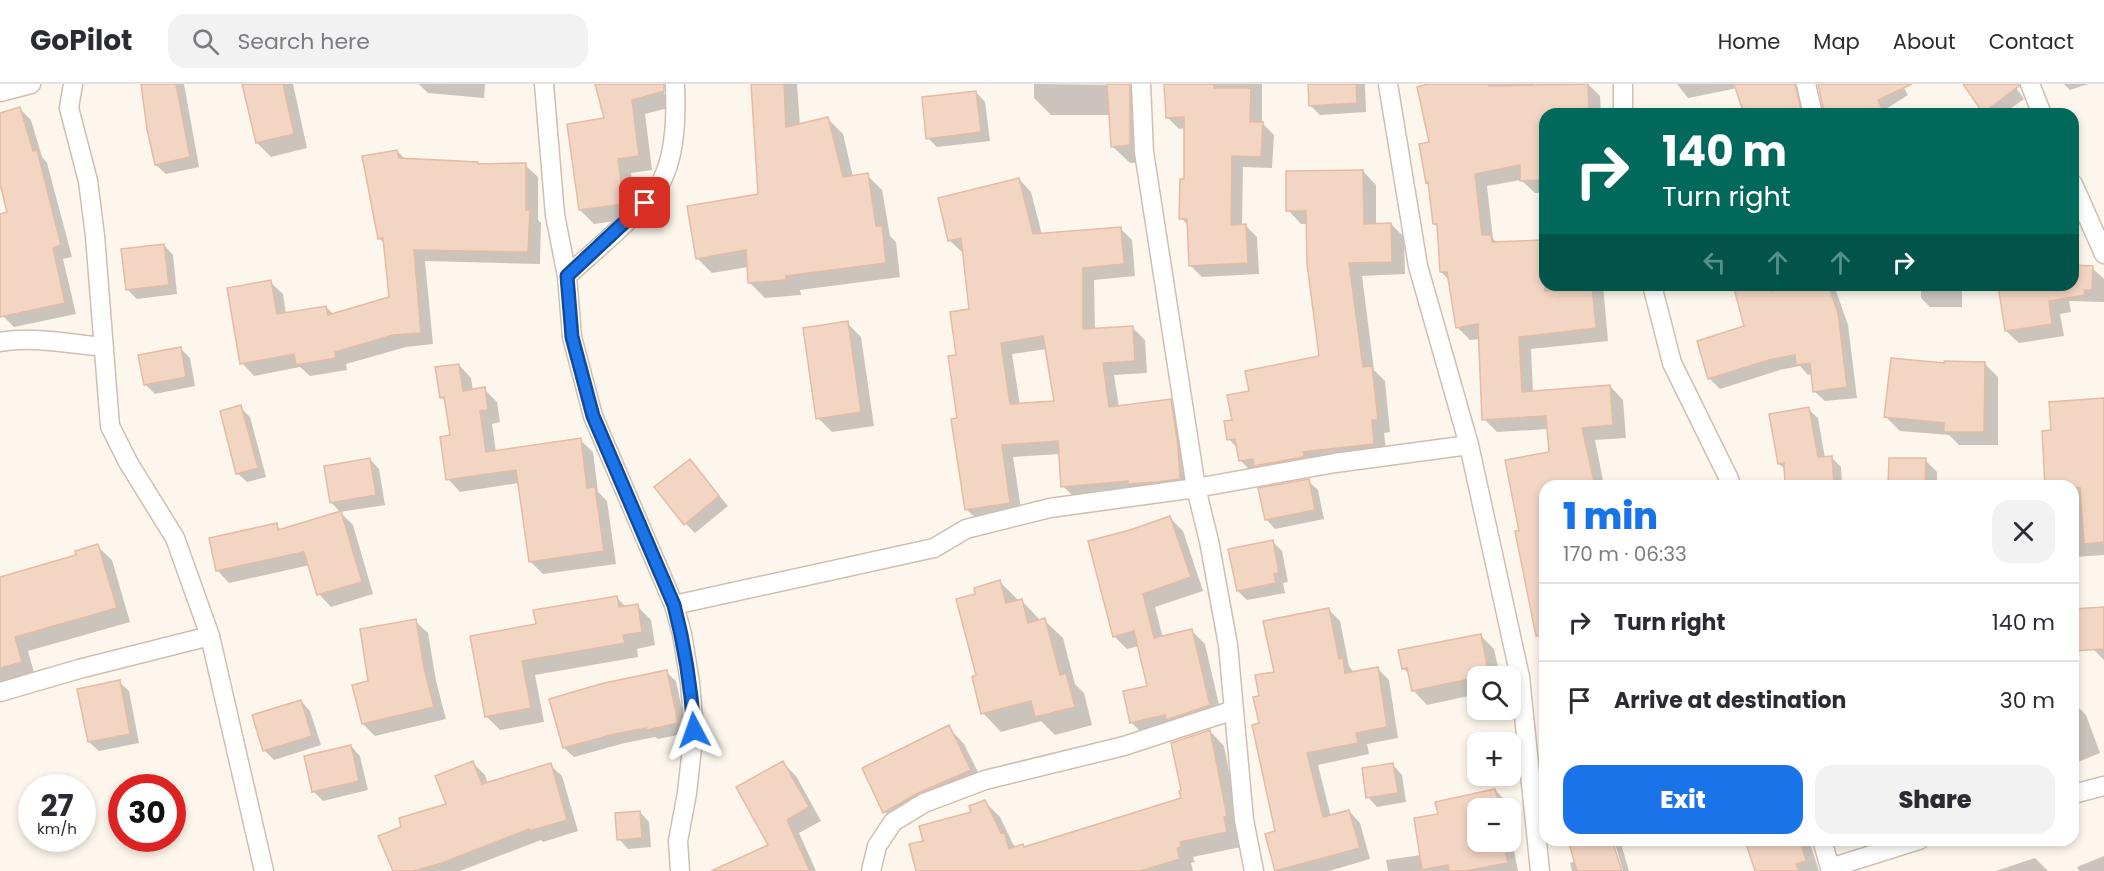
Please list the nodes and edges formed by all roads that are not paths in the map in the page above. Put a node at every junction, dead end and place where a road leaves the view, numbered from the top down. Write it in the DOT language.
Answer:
graph roads {
  1 [pos="31,84"];
  2 [pos="73,84"];
  3 [pos="544,84"];
  4 [pos="675,84"];
  5 [pos="1141,84"];
  6 [pos="1388,84"];
  7 [pos="1623,84"];
  8 [pos="1806,84"];
  9 [pos="2030,84"];
  10 [pos="0,92"];
  11 [pos="1623,108"];
  12 [pos="1812,108"];
  13 [pos="2040,108"];
  14 [pos="2079,198"];
  15 [pos="2104,254"];
  16 [pos="567,276"];
  17 [pos="1654,291"];
  18 [pos="0,342"];
  19 [pos="104,347"];
  20 [pos="1469,446"];
  21 [pos="1729,480"];
  22 [pos="1196,488"];
  23 [pos="674,605"];
  24 [pos="210,636"];
  25 [pos="0,692"];
  26 [pos="1234,710"];
  27 [pos="2104,786"];
  28 [pos="2079,792"];
  29 [pos="1824,846"];
  30 [pos="1901,846"];
  31 [pos="1830,869"];
  32 [pos="264,871"];
  33 [pos="680,871"];
  34 [pos="871,871"];
  35 [pos="1254,871"];
  36 [pos="1540,871"];
  1 -- 10 [label="street"];
  2 -- 19 [label="street"];
  3 -- 16 [label="street"];
  4 -- 16 [label="street"];
  5 -- 22 [label="street"];
  6 -- 20 [label="street"];
  7 -- 11 [label="street"];
  8 -- 12 [label="street"];
  9 -- 13 [label="street"];
  14 -- 15 [label="street"];
  16 -- 23 [label="street"];
  17 -- 21 [label="street"];
  18 -- 19 [label="street"];
  19 -- 24 [label="street"];
  20 -- 22 [label="street"];
  20 -- 36 [label="street"];
  22 -- 23 [label="street"];
  22 -- 26 [label="street"];
  23 -- 33 [label="street"];
  24 -- 25 [label="street"];
  24 -- 32 [label="street"];
  26 -- 34 [label="street"];
  26 -- 35 [label="street"];
  27 -- 28 [label="street"];
  29 -- 31 [label="street"];
  30 -- 31 [label="street"];
}
